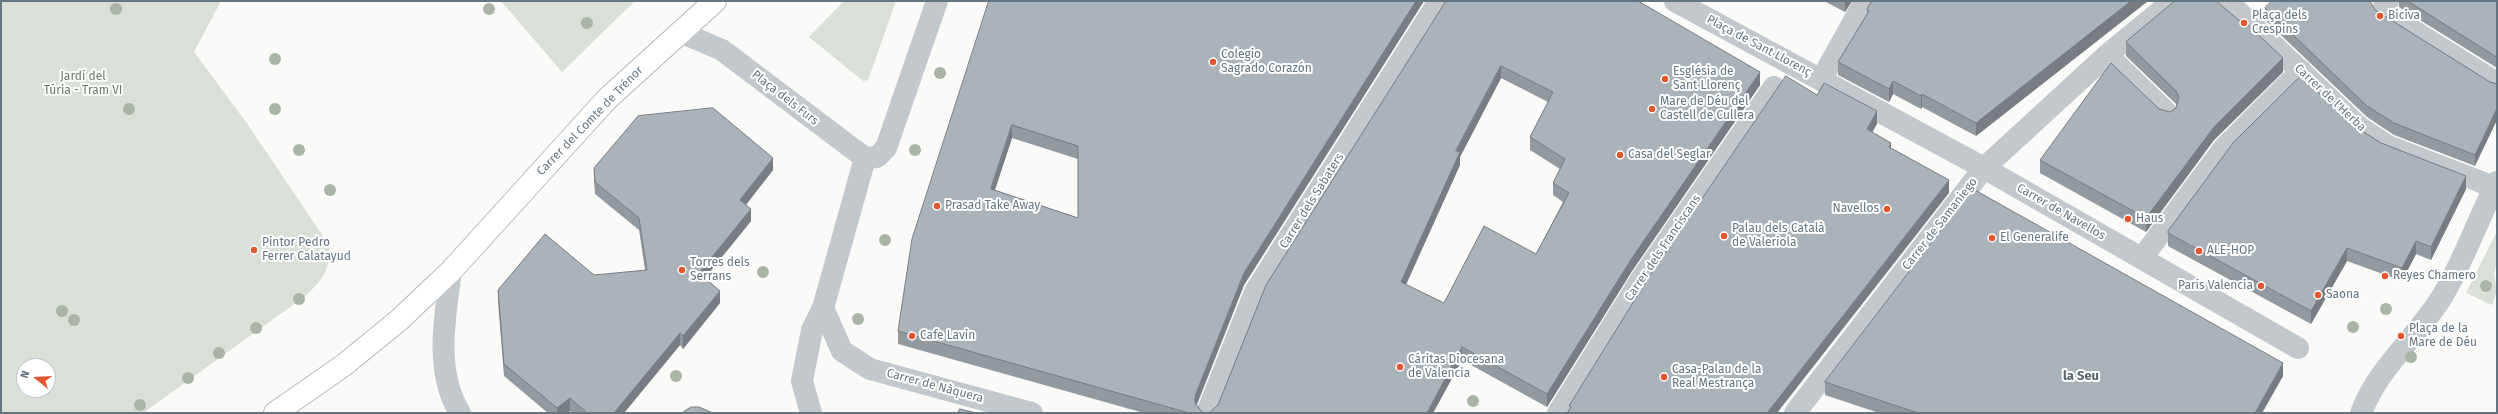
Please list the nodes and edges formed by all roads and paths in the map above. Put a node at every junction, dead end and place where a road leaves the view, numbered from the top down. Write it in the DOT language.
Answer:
graph roads {
  1 [pos="715,1"];
  2 [pos="937,1"];
  3 [pos="1439,1"];
  4 [pos="1675,1"];
  5 [pos="1865,1"];
  6 [pos="2173,1"];
  7 [pos="2227,1"];
  8 [pos="2388,1"];
  9 [pos="680,32"];
  10 [pos="2107,55"];
  11 [pos="2301,71"];
  12 [pos="1821,80"];
  13 [pos="2497,83"];
  14 [pos="1774,87"];
  15 [pos="2167,113"];
  16 [pos="865,158"];
  17 [pos="1984,168"];
  18 [pos="2496,185"];
  19 [pos="2142,258"];
  20 [pos="451,271"];
  21 [pos="823,308"];
  22 [pos="2298,348"];
  23 [pos="1801,412"];
  24 [pos="275,413"];
  25 [pos="460,413"];
  26 [pos="811,413"];
  27 [pos="1032,413"];
  28 [pos="1207,413"];
  29 [pos="1558,413"];
  30 [pos="2361,413"];
  1 -- 9 [label="main road, Carrer del Comte de Trénor"];
  2 -- 16 [label="street"];
  3 -- 28 [label="street, Carrer dels Sabaters"];
  4 -- 12 [label="street, Plaça de Sant Llorenç"];
  5 -- 12 [label="street"];
  6 -- 10 [label="street, Carrer de Samaniego"];
  7 -- 11 [label="street, Carrer de l'Herba"];
  8 -- 13 [label="street"];
  9 -- 16 [label="street, Plaça dels Furs"];
  9 -- 20 [label="main road, Carrer del Comte de Trénor"];
  10 -- 15 [label="street"];
  10 -- 17 [label="street, Carrer de Samaniego"];
  11 -- 18 [label="street, Carrer de l'Herba"];
  11 -- 19 [label="street"];
  12 -- 17 [label="street, Carrer de Navellos"];
  14 -- 29 [label="street, Carrer dels Franciscans"];
  16 -- 21 [label="street"];
  17 -- 19 [label="street, Carrer de Navellos"];
  17 -- 23 [label="street, Carrer de Samaniego"];
  18 -- 30 [label="street"];
  19 -- 22 [label="street, Carrer de Navellos"];
  20 -- 24 [label="main road, Carrer del Comte de Trénor"];
  20 -- 25 [label="street"];
  21 -- 26 [label="street"];
  21 -- 27 [label="street, Carrer de Nàquera"];
}
